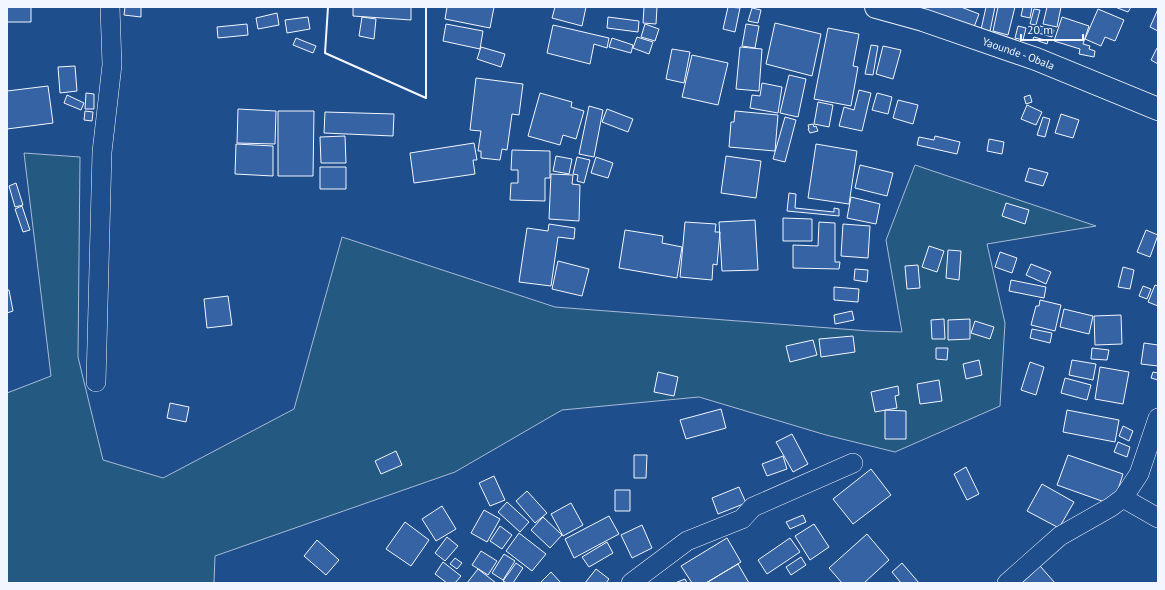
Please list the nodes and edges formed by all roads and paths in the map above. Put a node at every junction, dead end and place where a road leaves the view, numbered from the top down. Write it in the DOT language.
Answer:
graph roads {
  1 [pos="110,7"];
  2 [pos="876,7"];
  3 [pos="1158,109"];
  4 [pos="96,382"];
  5 [pos="1158,418"];
  6 [pos="853,463"];
  7 [pos="1123,498"];
  8 [pos="1158,518"];
  9 [pos="631,583"];
  10 [pos="1007,583"];
  1 -- 4 [label="street"];
  2 -- 3 [label="highway, Yaounde - Obala"];
  5 -- 7 [label="street"];
  6 -- 9 [label="street"];
  7 -- 8 [label="street"];
  7 -- 10 [label="street"];
}
